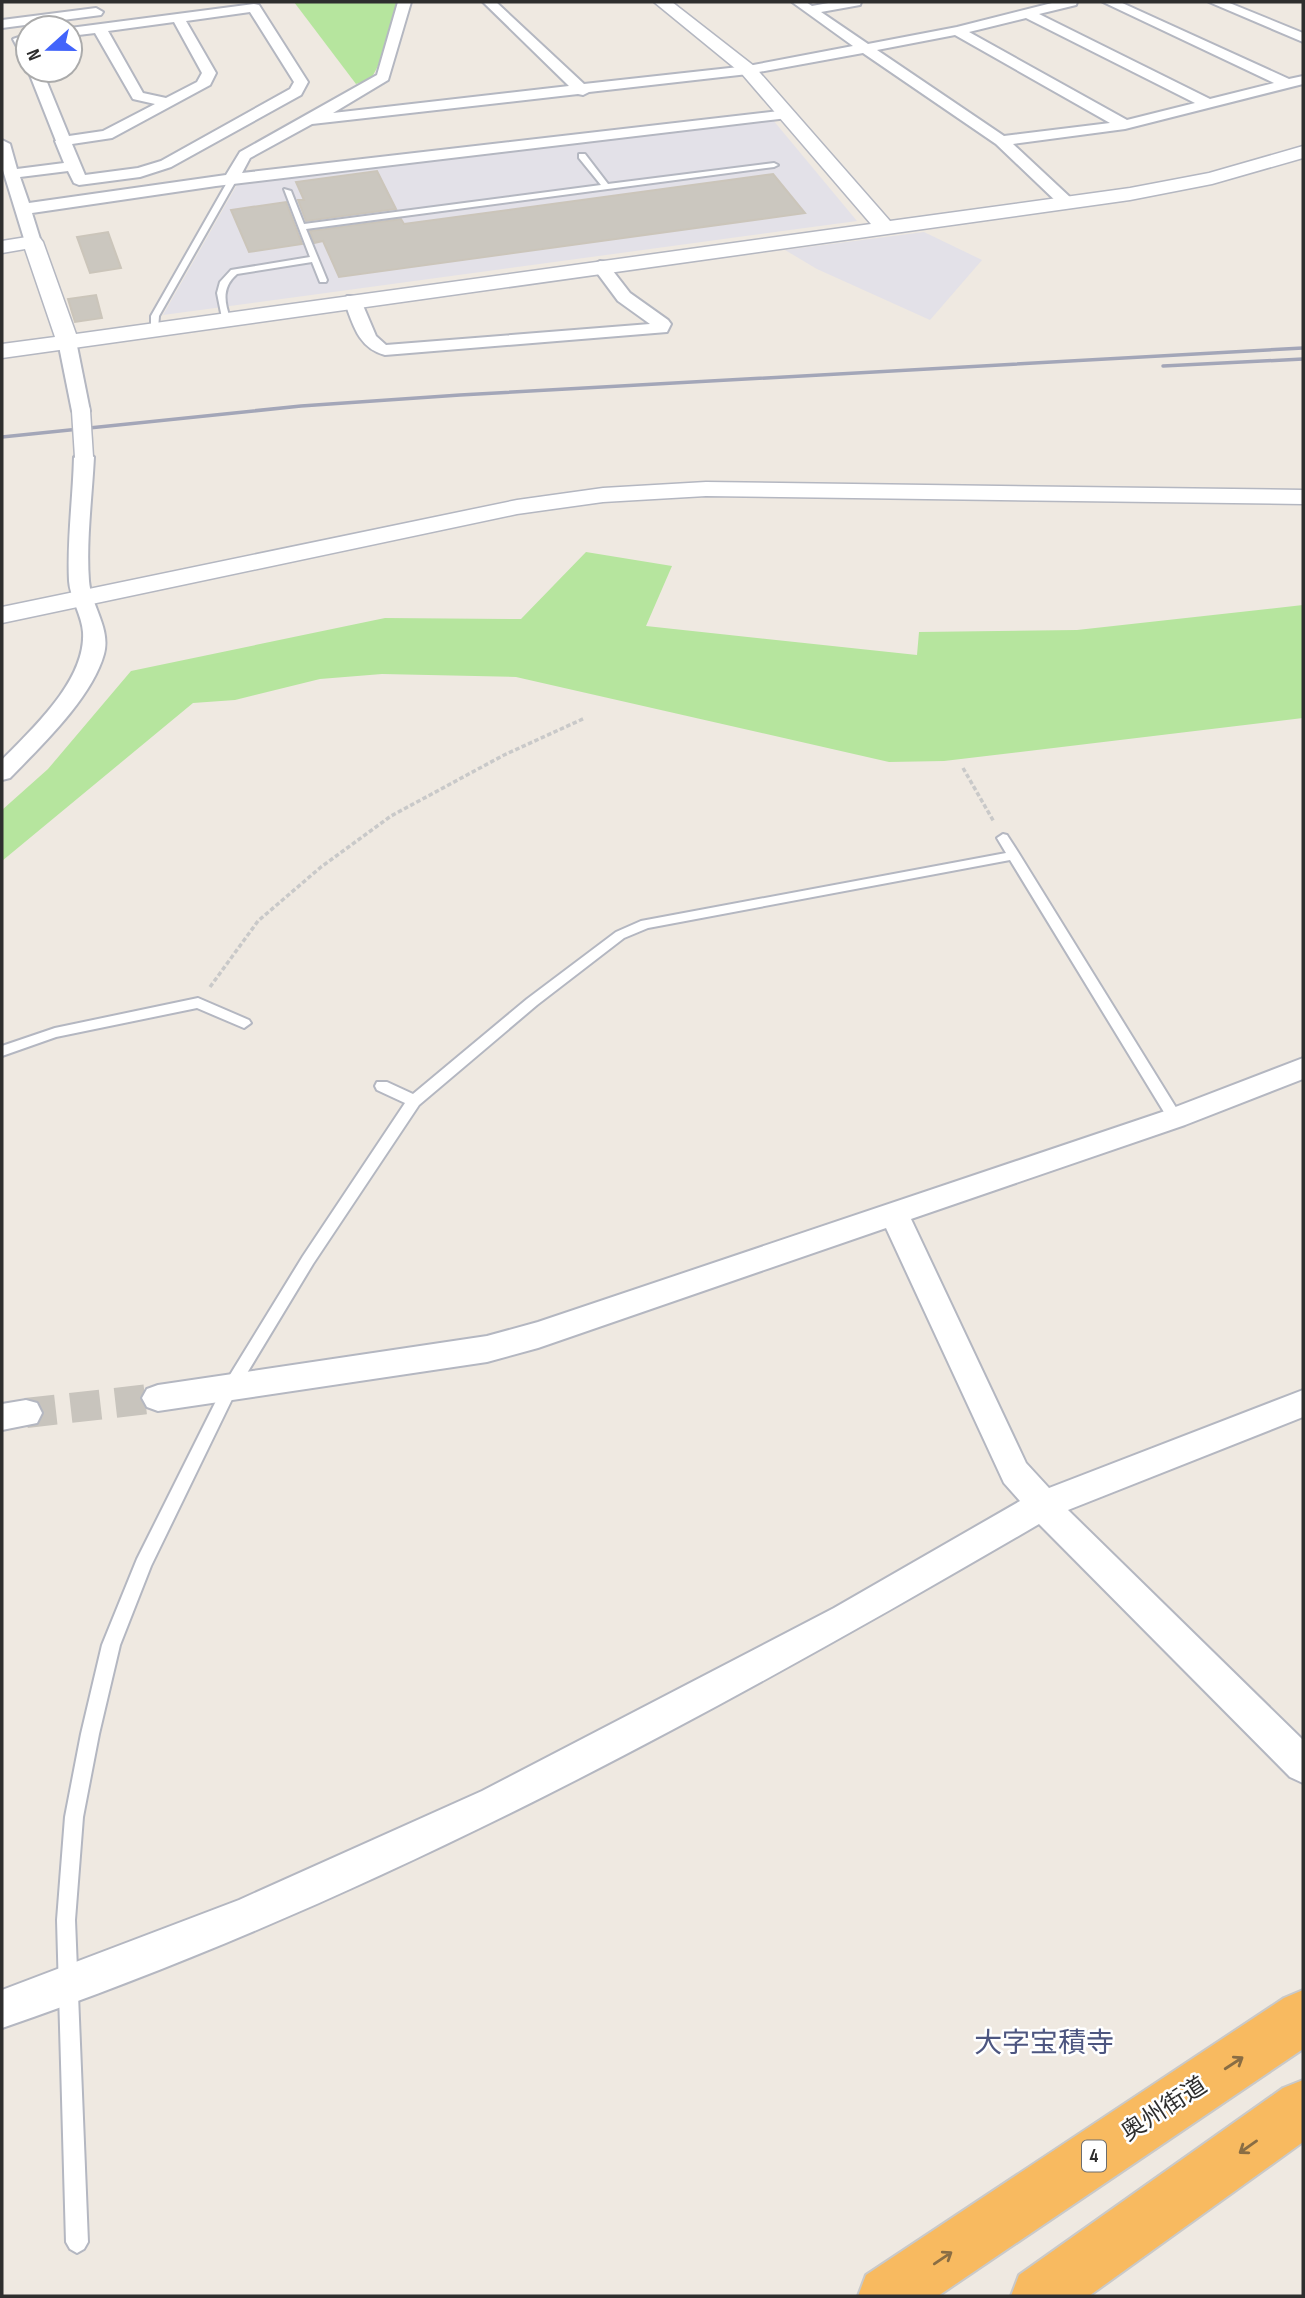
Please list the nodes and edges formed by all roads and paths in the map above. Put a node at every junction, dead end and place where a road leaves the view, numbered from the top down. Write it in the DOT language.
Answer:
graph roads {
  1 [pos="404,2"];
  2 [pos="489,2"];
  3 [pos="662,2"];
  4 [pos="855,2"];
  5 [pos="1065,2"];
  6 [pos="1110,2"];
  7 [pos="1216,2"];
  8 [pos="1255,2"];
  9 [pos="804,6"];
  10 [pos="104,11"];
  11 [pos="1242,12"];
  12 [pos="1030,14"];
  13 [pos="178,18"];
  14 [pos="2,24"];
  15 [pos="99,29"];
  16 [pos="84,31"];
  17 [pos="957,31"];
  18 [pos="1303,38"];
  19 [pos="865,49"];
  20 [pos="748,70"];
  21 [pos="1296,82"];
  22 [pos="41,84"];
  23 [pos="583,91"];
  24 [pos="168,103"];
  25 [pos="1208,104"];
  26 [pos="788,114"];
  27 [pos="309,120"];
  28 [pos="1125,125"];
  29 [pos="63,141"];
  30 [pos="1001,141"];
  31 [pos="2,144"];
  32 [pos="1303,152"];
  33 [pos="582,156"];
  34 [pos="774,165"];
  35 [pos="73,166"];
  36 [pos="11,174"];
  37 [pos="233,179"];
  38 [pos="606,187"];
  39 [pos="287,191"];
  40 [pos="1066,202"];
  41 [pos="23,209"];
  42 [pos="302,227"];
  43 [pos="884,227"];
  44 [pos="33,242"];
  45 [pos="2,247"];
  46 [pos="315,259"];
  47 [pos="600,266"];
  48 [pos="323,280"];
  49 [pos="353,300"];
  50 [pos="226,318"];
  51 [pos="154,329"];
  52 [pos="67,341"];
  53 [pos="2,351"];
  54 [pos="1303,497"];
  55 [pos="82,599"];
  56 [pos="2,615"];
  57 [pos="584,718"];
  58 [pos="963,768"];
  59 [pos="2,773"];
  60 [pos="1003,838"];
  61 [pos="1014,855"];
  62 [pos="198,1003"];
  63 [pos="244,1023"];
  64 [pos="2,1051"];
  65 [pos="1303,1068"];
  66 [pos="382,1086"];
  67 [pos="414,1101"];
  68 [pos="1175,1118"];
  69 [pos="895,1215"];
  70 [pos="230,1388"];
  71 [pos="158,1398"];
  72 [pos="1303,1402"];
  73 [pos="1042,1505"];
  74 [pos="1303,1765"];
  75 [pos="67,1986"];
  76 [pos="2,2009"];
  77 [pos="1303,2017"];
  78 [pos="1303,2108"];
  79 [pos="77,2242"];
  80 [pos="887,2296"];
  81 [pos="1040,2296"];
  1 -- 27 [label="street"];
  2 -- 23 [label="street"];
  3 -- 20 [label="street"];
  4 -- 9 [label="street"];
  5 -- 12 [label="street"];
  6 -- 21 [label="street"];
  7 -- 11 [label="street"];
  8 -- 11 [label="street"];
  9 -- 19 [label="street"];
  10 -- 14 [label="street"];
  11 -- 18 [label="street"];
  12 -- 17 [label="street"];
  12 -- 25 [label="street"];
  13 -- 15 [label="street"];
  13 -- 24 [label="street"];
  13 -- 35 [label="street"];
  15 -- 16 [label="street"];
  15 -- 24 [label="street"];
  17 -- 19 [label="street"];
  17 -- 28 [label="street"];
  19 -- 20 [label="street"];
  19 -- 30 [label="street"];
  20 -- 23 [label="street"];
  20 -- 26 [label="street"];
  21 -- 25 [label="street"];
  22 -- 29 [label="street"];
  23 -- 27 [label="street"];
  24 -- 29 [label="street"];
  25 -- 28 [label="street"];
  26 -- 37 [label="street"];
  26 -- 43 [label="street"];
  27 -- 37 [label="street"];
  28 -- 30 [label="street"];
  29 -- 35 [label="street"];
  30 -- 40 [label="street"];
  31 -- 36 [label="street"];
  32 -- 40 [label="street"];
  33 -- 38 [label="lane"];
  34 -- 38 [label="lane"];
  35 -- 36 [label="street"];
  36 -- 41 [label="street"];
  37 -- 41 [label="street"];
  37 -- 51 [label="lane"];
  38 -- 42 [label="lane"];
  39 -- 42 [label="lane"];
  40 -- 43 [label="street"];
  41 -- 44 [label="street"];
  42 -- 46 [label="lane"];
  43 -- 47 [label="street"];
  44 -- 45 [label="street"];
  44 -- 52 [label="street"];
  46 -- 48 [label="lane"];
  46 -- 50 [label="lane"];
  47 -- 49 [label="street"];
  47 -- 49 [label="street"];
  49 -- 50 [label="street"];
  50 -- 51 [label="street"];
  51 -- 52 [label="street"];
  52 -- 53 [label="street"];
  52 -- 55 [label="street, bridge"];
  54 -- 55 [label="street"];
  55 -- 56 [label="street"];
  55 -- 59 [label="street"];
  57 -- 62 [label="path"];
  58 -- 60 [label="path"];
  60 -- 61 [label="lane"];
  61 -- 67 [label="lane"];
  61 -- 68 [label="lane"];
  62 -- 63 [label="lane"];
  62 -- 64 [label="lane"];
  65 -- 68 [label="street"];
  66 -- 67 [label="lane"];
  67 -- 70 [label="lane"];
  68 -- 69 [label="street"];
  69 -- 70 [label="street"];
  69 -- 73 [label="street"];
  70 -- 71 [label="street"];
  70 -- 75 [label="lane"];
  72 -- 73 [label="street"];
  73 -- 74 [label="street"];
  73 -- 75 [label="street"];
  75 -- 76 [label="street"];
  75 -- 79 [label="lane"];
  80 -- 77 [label="highway, 奥州街道 / 4, one-way"];
  78 -- 81 [label="highway, one-way"];
}
